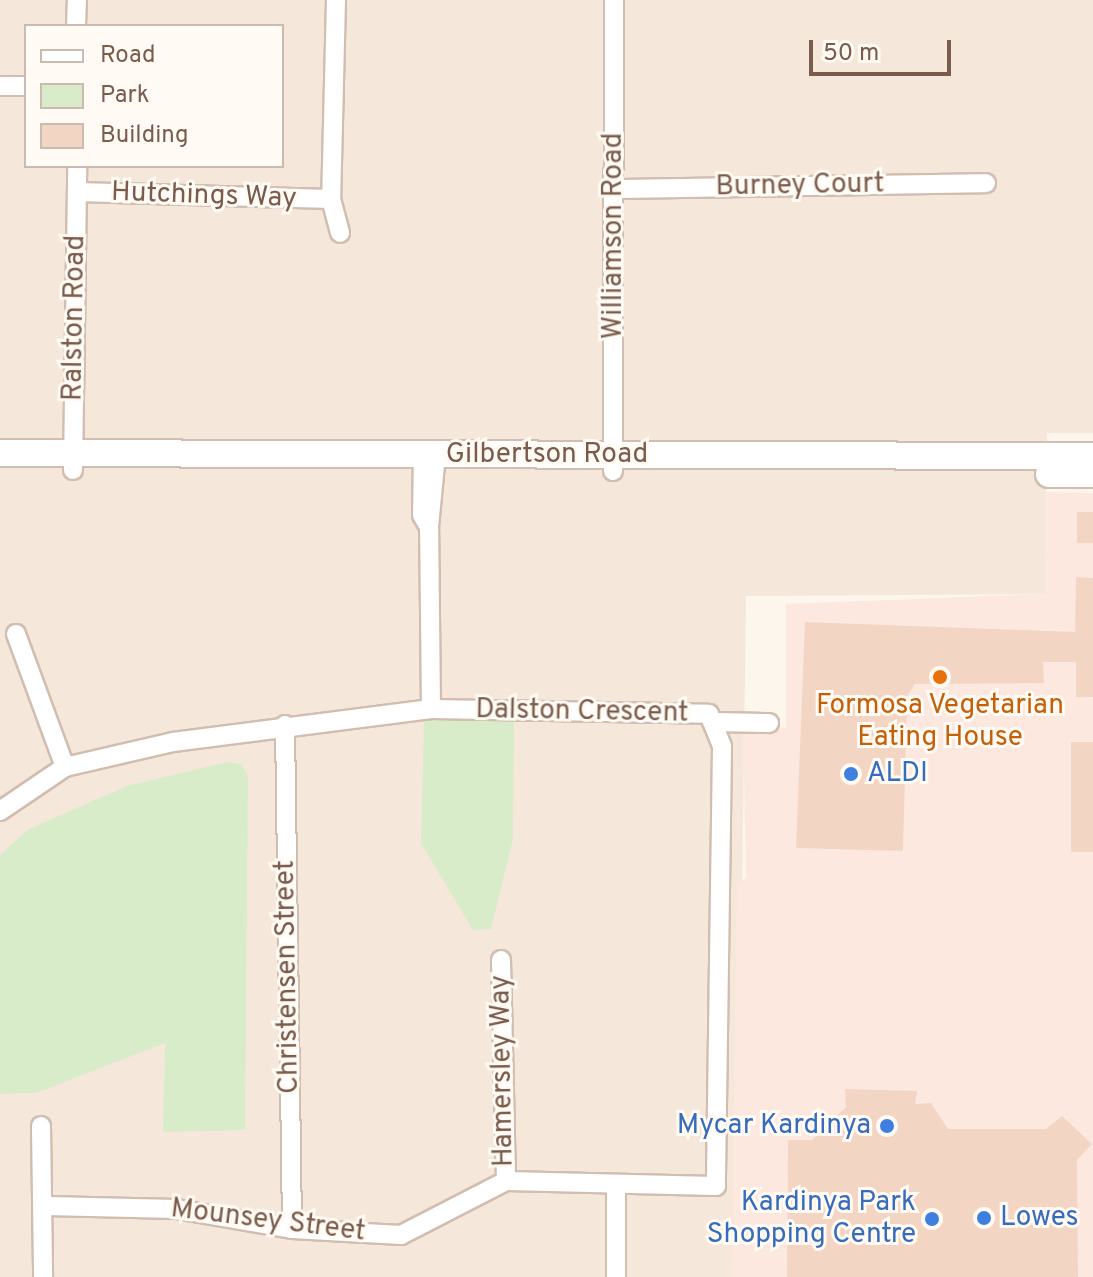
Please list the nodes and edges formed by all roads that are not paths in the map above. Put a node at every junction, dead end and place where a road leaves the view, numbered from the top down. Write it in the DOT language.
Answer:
graph roads {
  1 [pos="77,0"];
  2 [pos="336,0"];
  3 [pos="614,0"];
  4 [pos="76,24"];
  5 [pos="0,86"];
  6 [pos="24,86"];
  7 [pos="77,168"];
  8 [pos="986,183"];
  9 [pos="614,189"];
  10 [pos="77,192"];
  11 [pos="331,199"];
  12 [pos="340,233"];
  13 [pos="0,453"];
  14 [pos="1093,456"];
  15 [pos="73,462"];
  16 [pos="429,462"];
  17 [pos="613,464"];
  18 [pos="0,470"];
  19 [pos="1093,474"];
  20 [pos="16,634"];
  21 [pos="431,709"];
  22 [pos="712,722"];
  23 [pos="769,723"];
  24 [pos="285,725"];
  25 [pos="65,767"];
  26 [pos="0,811"];
  27 [pos="501,960"];
  28 [pos="41,1126"];
  29 [pos="506,1181"];
  30 [pos="616,1189"];
  31 [pos="47,1206"];
  32 [pos="292,1229"];
  33 [pos="43,1277"];
  34 [pos="616,1277"];
  1 -- 4 [label="street"];
  2 -- 11 [label="street, Hutchings Way"];
  3 -- 9 [label="street, Williamson Road"];
  5 -- 6 [label="street"];
  7 -- 10 [label="street, Ralston Road"];
  8 -- 9 [label="street, Burney Court"];
  9 -- 17 [label="street, Williamson Road"];
  10 -- 11 [label="street, Hutchings Way"];
  10 -- 15 [label="street, Ralston Road"];
  11 -- 12 [label="street, Hutchings Way"];
  13 -- 15 [label="street, Gilbertson Road"];
  14 -- 17 [label="street, Gilbertson Road"];
  15 -- 16 [label="street, Gilbertson Road"];
  15 -- 18 [label="street, Gilbertson Road"];
  16 -- 17 [label="street, Gilbertson Road"];
  16 -- 21 [label="street"];
  17 -- 19 [label="street, Gilbertson Road"];
  20 -- 25 [label="street"];
  21 -- 22 [label="street, Dalston Crescent"];
  21 -- 24 [label="street, Dalston Crescent"];
  22 -- 23 [label="street"];
  22 -- 30 [label="street, Dalston Crescent"];
  24 -- 25 [label="street, Dalston Crescent"];
  24 -- 32 [label="street, Christensen Street"];
  25 -- 26 [label="street, Dalston Crescent"];
  27 -- 29 [label="street, Hamersley Way"];
  28 -- 31 [label="street"];
  29 -- 30 [label="street"];
  29 -- 32 [label="street, Mounsey Street"];
  30 -- 34 [label="street"];
  31 -- 32 [label="street, Mounsey Street"];
  31 -- 33 [label="street"];
}
